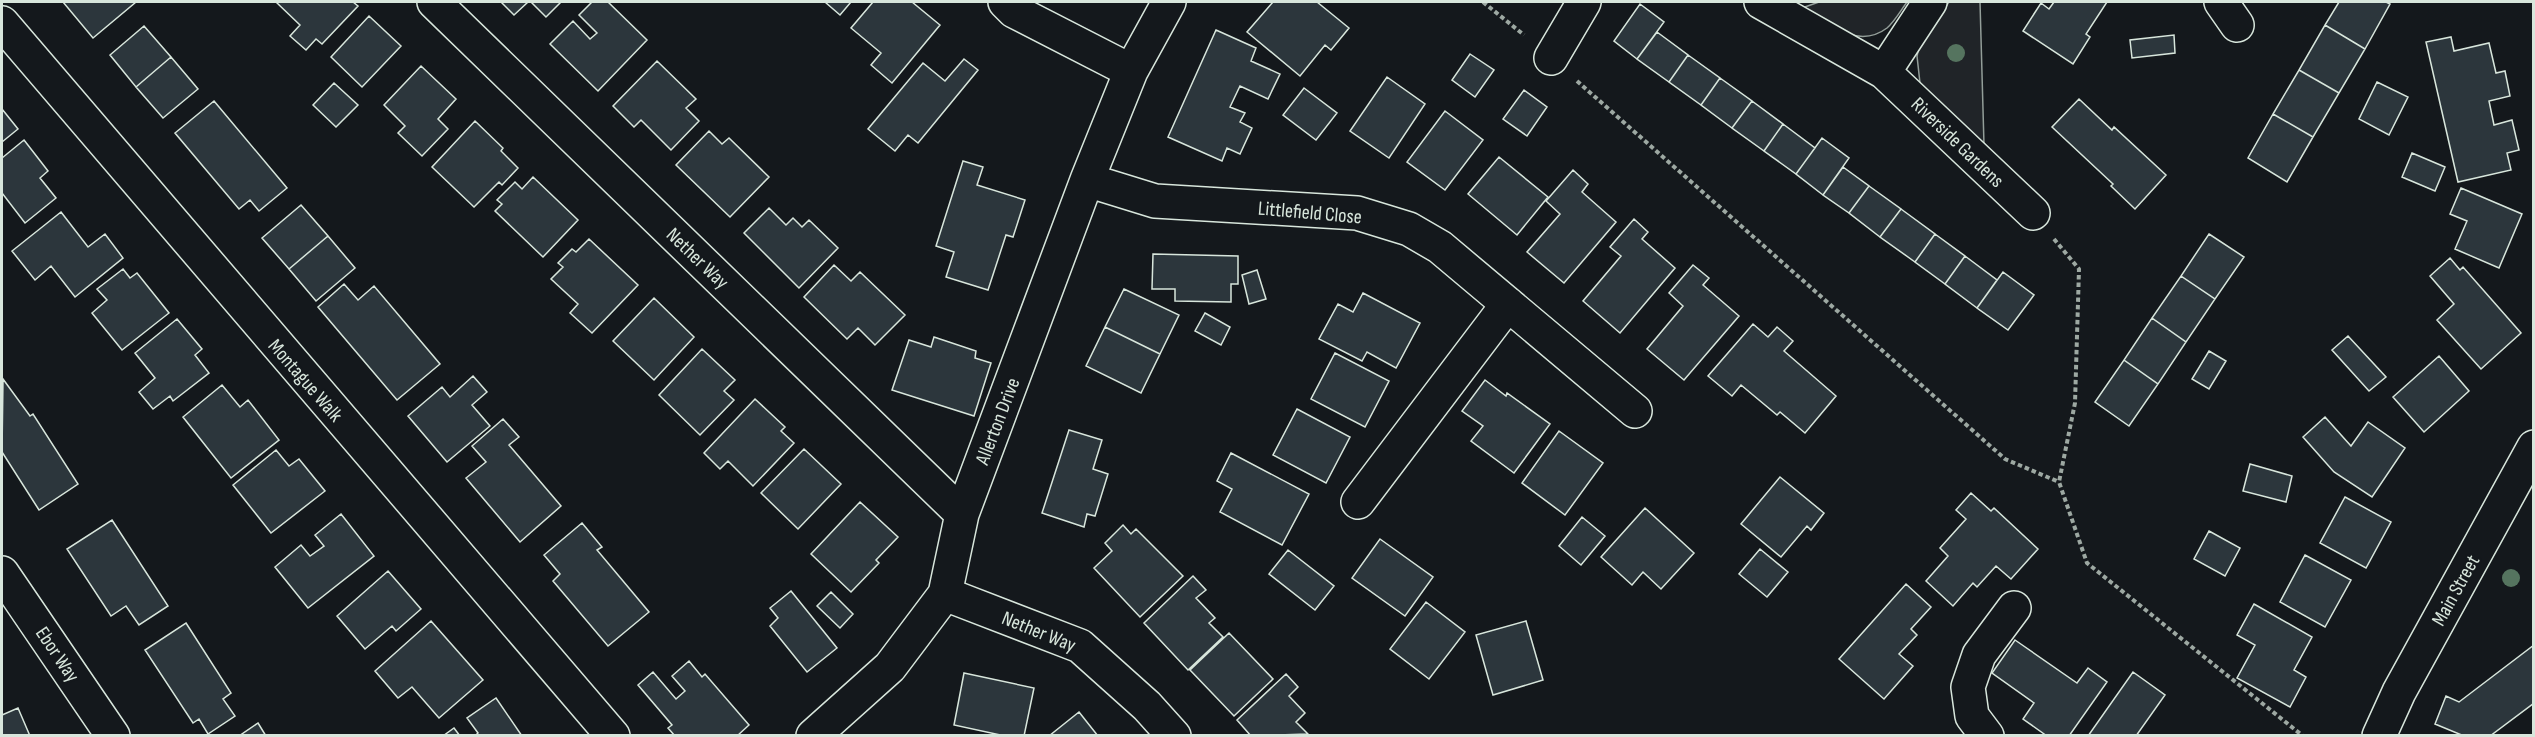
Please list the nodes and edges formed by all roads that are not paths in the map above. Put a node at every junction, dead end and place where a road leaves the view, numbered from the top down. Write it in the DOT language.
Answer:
graph roads {
  1 [pos="434,2"];
  2 [pos="1005,2"];
  3 [pos="1169,2"];
  4 [pos="1584,2"];
  5 [pos="1761,2"];
  6 [pos="1930,2"];
  7 [pos="2,22"];
  8 [pos="1551,58"];
  9 [pos="1131,71"];
  10 [pos="1884,72"];
  11 [pos="1087,180"];
  12 [pos="2033,213"];
  13 [pos="1508,304"];
  14 [pos="1635,411"];
  15 [pos="2534,447"];
  16 [pos="1358,502"];
  17 [pos="962,514"];
  18 [pos="2,573"];
  19 [pos="945,594"];
  20 [pos="2014,608"];
  21 [pos="113,735"];
  22 [pos="613,735"];
  23 [pos="813,735"];
  24 [pos="1174,735"];
  25 [pos="1987,735"];
  26 [pos="2379,735"];
  1 -- 17 [label="street, Nether Way"];
  2 -- 9 [label="street"];
  3 -- 9 [label="street, Allerton Drive"];
  4 -- 8 [label="street"];
  5 -- 10 [label="street, Riverside Gardens"];
  6 -- 10 [label="street"];
  7 -- 22 [label="street, Montague Walk"];
  9 -- 11 [label="street, Allerton Drive"];
  10 -- 12 [label="street, Riverside Gardens"];
  11 -- 13 [label="street, Littlefield Close"];
  11 -- 17 [label="street, Allerton Drive"];
  13 -- 14 [label="street, Littlefield Close"];
  13 -- 16 [label="street"];
  15 -- 26 [label="street, Main Street"];
  17 -- 19 [label="street, Allerton Drive"];
  18 -- 21 [label="street, Ebor Way"];
  19 -- 23 [label="street, Allerton Drive"];
  19 -- 24 [label="street, Nether Way"];
  20 -- 25 [label="street"];
}
